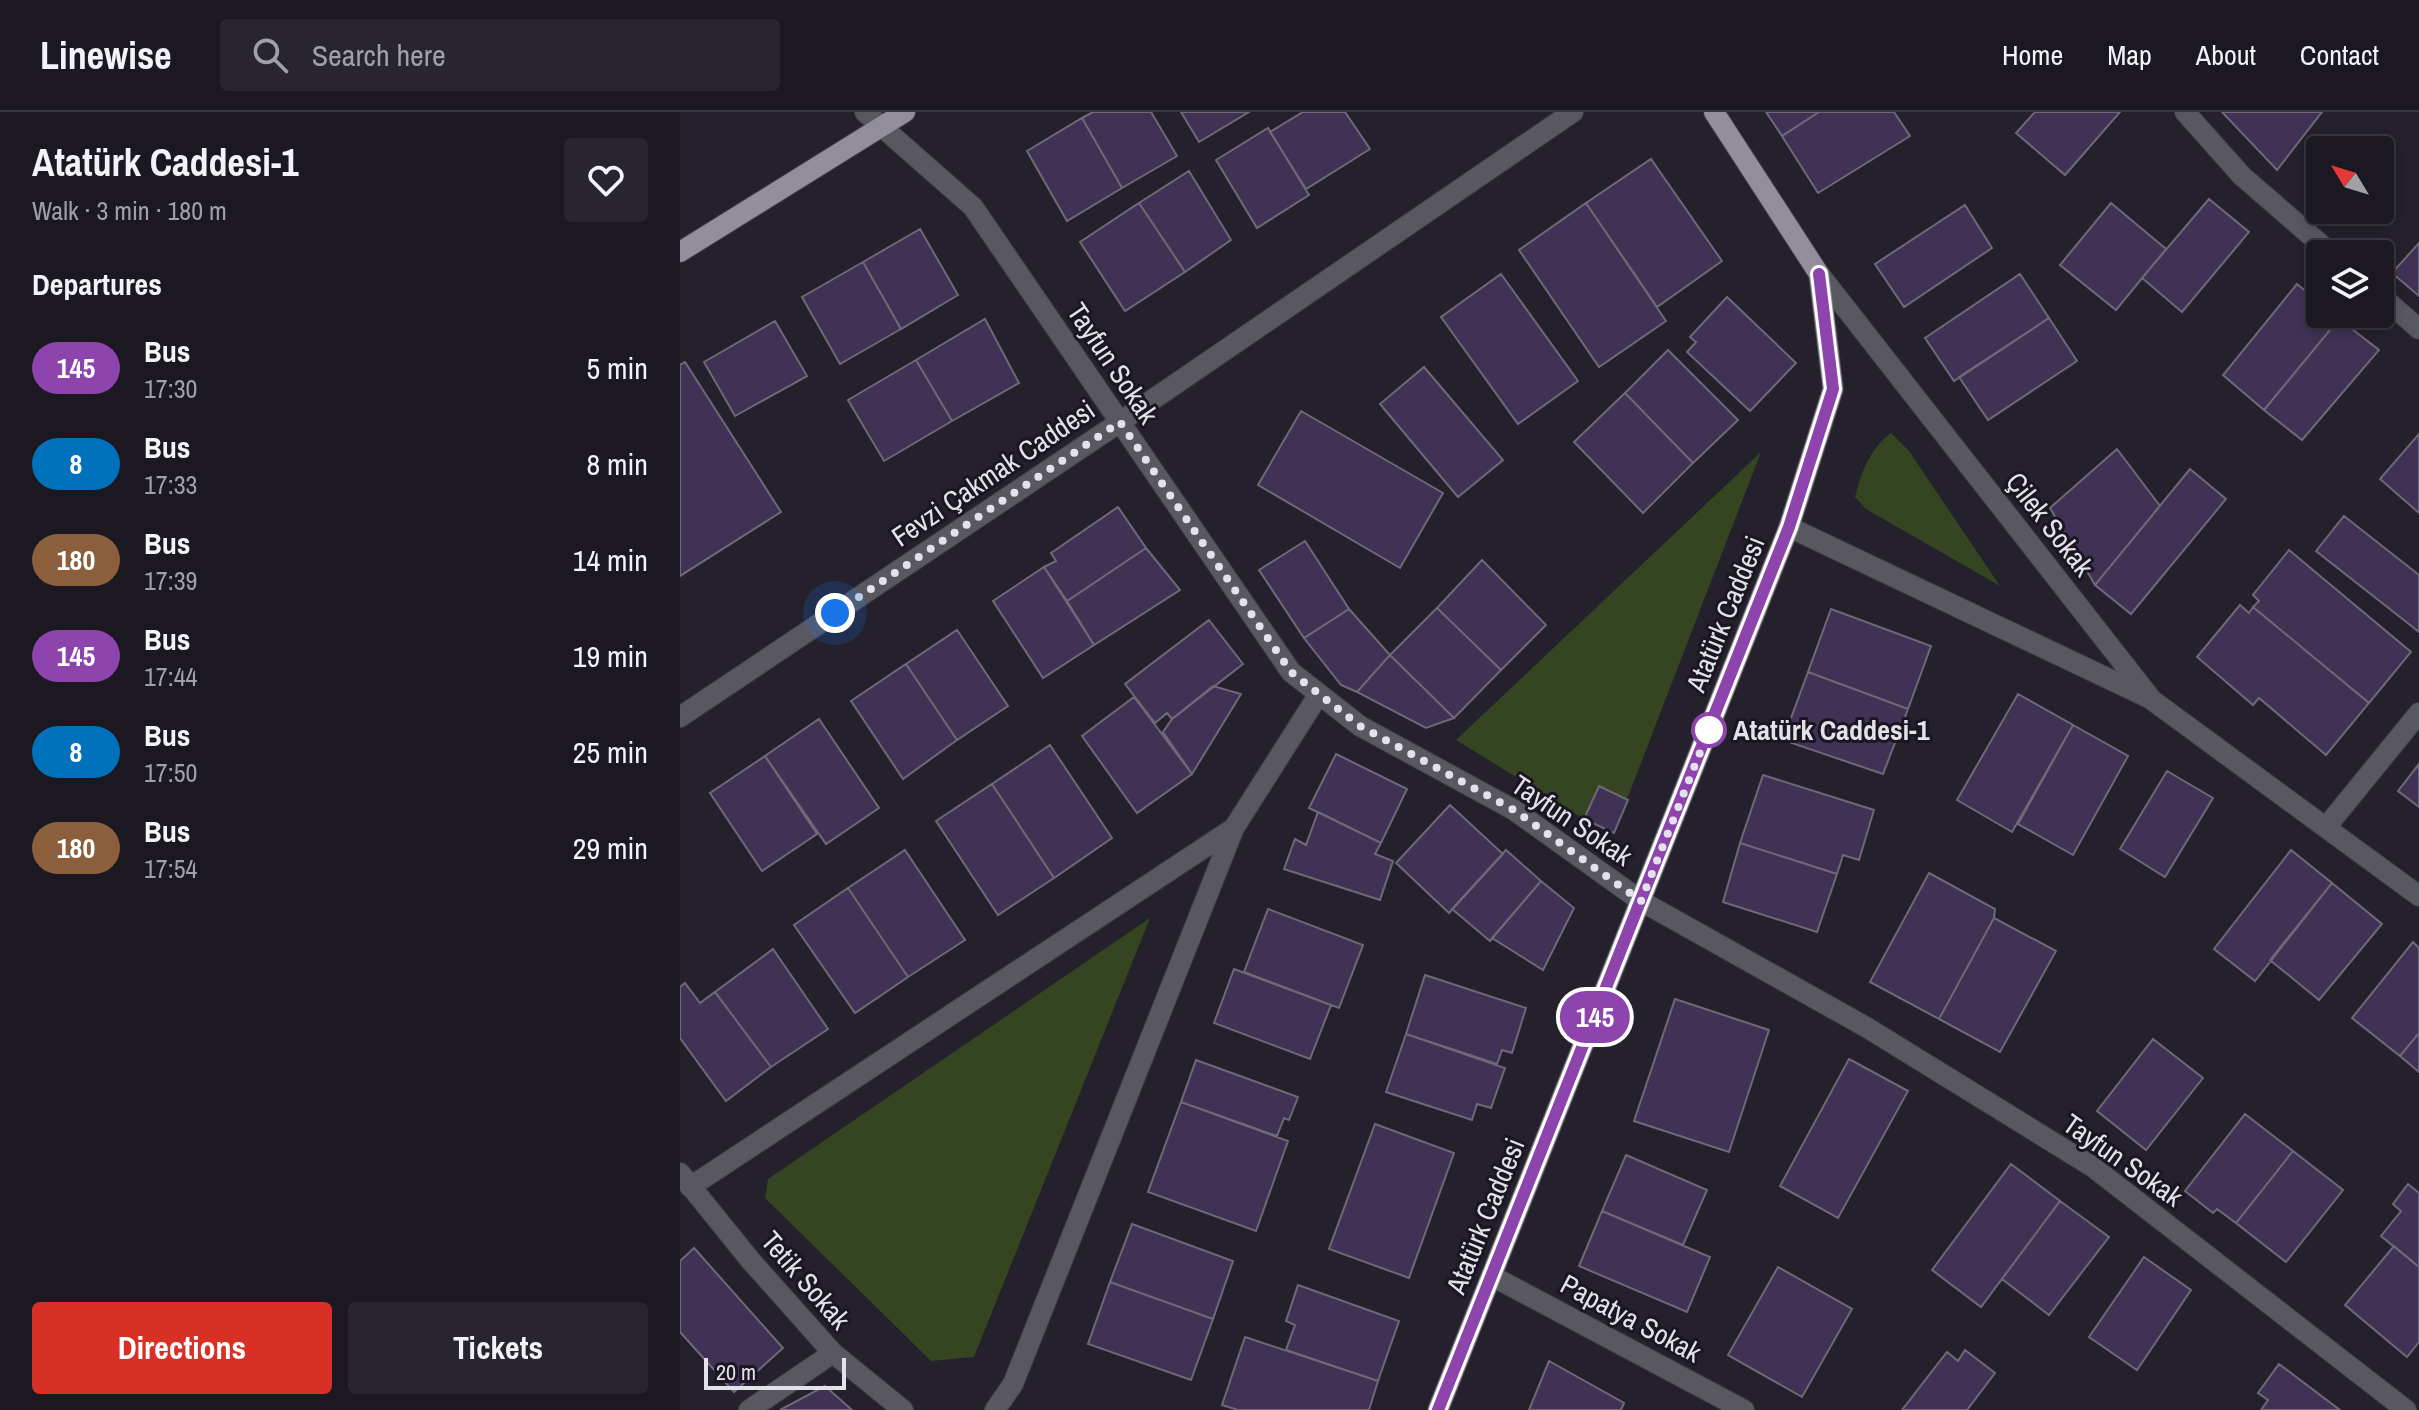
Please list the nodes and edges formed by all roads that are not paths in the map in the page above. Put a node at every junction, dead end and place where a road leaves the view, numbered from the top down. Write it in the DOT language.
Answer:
graph roads {
  1 [pos="865,112"];
  2 [pos="905,112"];
  3 [pos="1573,112"];
  4 [pos="1714,112"];
  5 [pos="2185,112"];
  6 [pos="882,127"];
  7 [pos="2316,240"];
  8 [pos="680,252"];
  9 [pos="1819,274"];
  10 [pos="2394,307"];
  11 [pos="2419,329"];
  12 [pos="1120,422"];
  13 [pos="1789,527"];
  14 [pos="1319,694"];
  15 [pos="2152,700"];
  16 [pos="2419,713"];
  17 [pos="680,717"];
  18 [pos="2327,826"];
  19 [pos="1234,828"];
  20 [pos="2419,896"];
  21 [pos="1641,901"];
  22 [pos="685,1180"];
  23 [pos="1492,1276"];
  24 [pos="833,1353"];
  25 [pos="749,1410"];
  26 [pos="903,1410"];
  27 [pos="995,1410"];
  28 [pos="1438,1410"];
  29 [pos="1744,1410"];
  30 [pos="2406,1410"];
  1 -- 6 [label="street, Tayfun Sokak"];
  2 -- 6 [label="main road"];
  3 -- 12 [label="street, Fevzi Çakmak Caddesi"];
  4 -- 9 [label="main road, Çilek Sokak"];
  5 -- 7 [label="street"];
  6 -- 8 [label="main road"];
  6 -- 12 [label="street, Tayfun Sokak"];
  9 -- 13 [label="main road, Atatürk Caddesi"];
  9 -- 15 [label="street, Çilek Sokak"];
  10 -- 11 [label="street"];
  12 -- 14 [label="street, Tayfun Sokak"];
  12 -- 17 [label="street, Fevzi Çakmak Caddesi"];
  13 -- 15 [label="street"];
  13 -- 21 [label="main road, Atatürk Caddesi"];
  14 -- 19 [label="street"];
  14 -- 21 [label="street, Tayfun Sokak"];
  15 -- 18 [label="street, Çilek Sokak"];
  16 -- 18 [label="street"];
  18 -- 20 [label="street, Çilek Sokak"];
  19 -- 22 [label="street"];
  19 -- 27 [label="street"];
  21 -- 23 [label="main road, Atatürk Caddesi"];
  21 -- 30 [label="street, Tayfun Sokak"];
  22 -- 24 [label="street, Tetik Sokak"];
  23 -- 28 [label="main road, Atatürk Caddesi"];
  23 -- 29 [label="street, Papatya Sokak"];
  24 -- 25 [label="street"];
  24 -- 26 [label="street, Tetik Sokak"];
}
